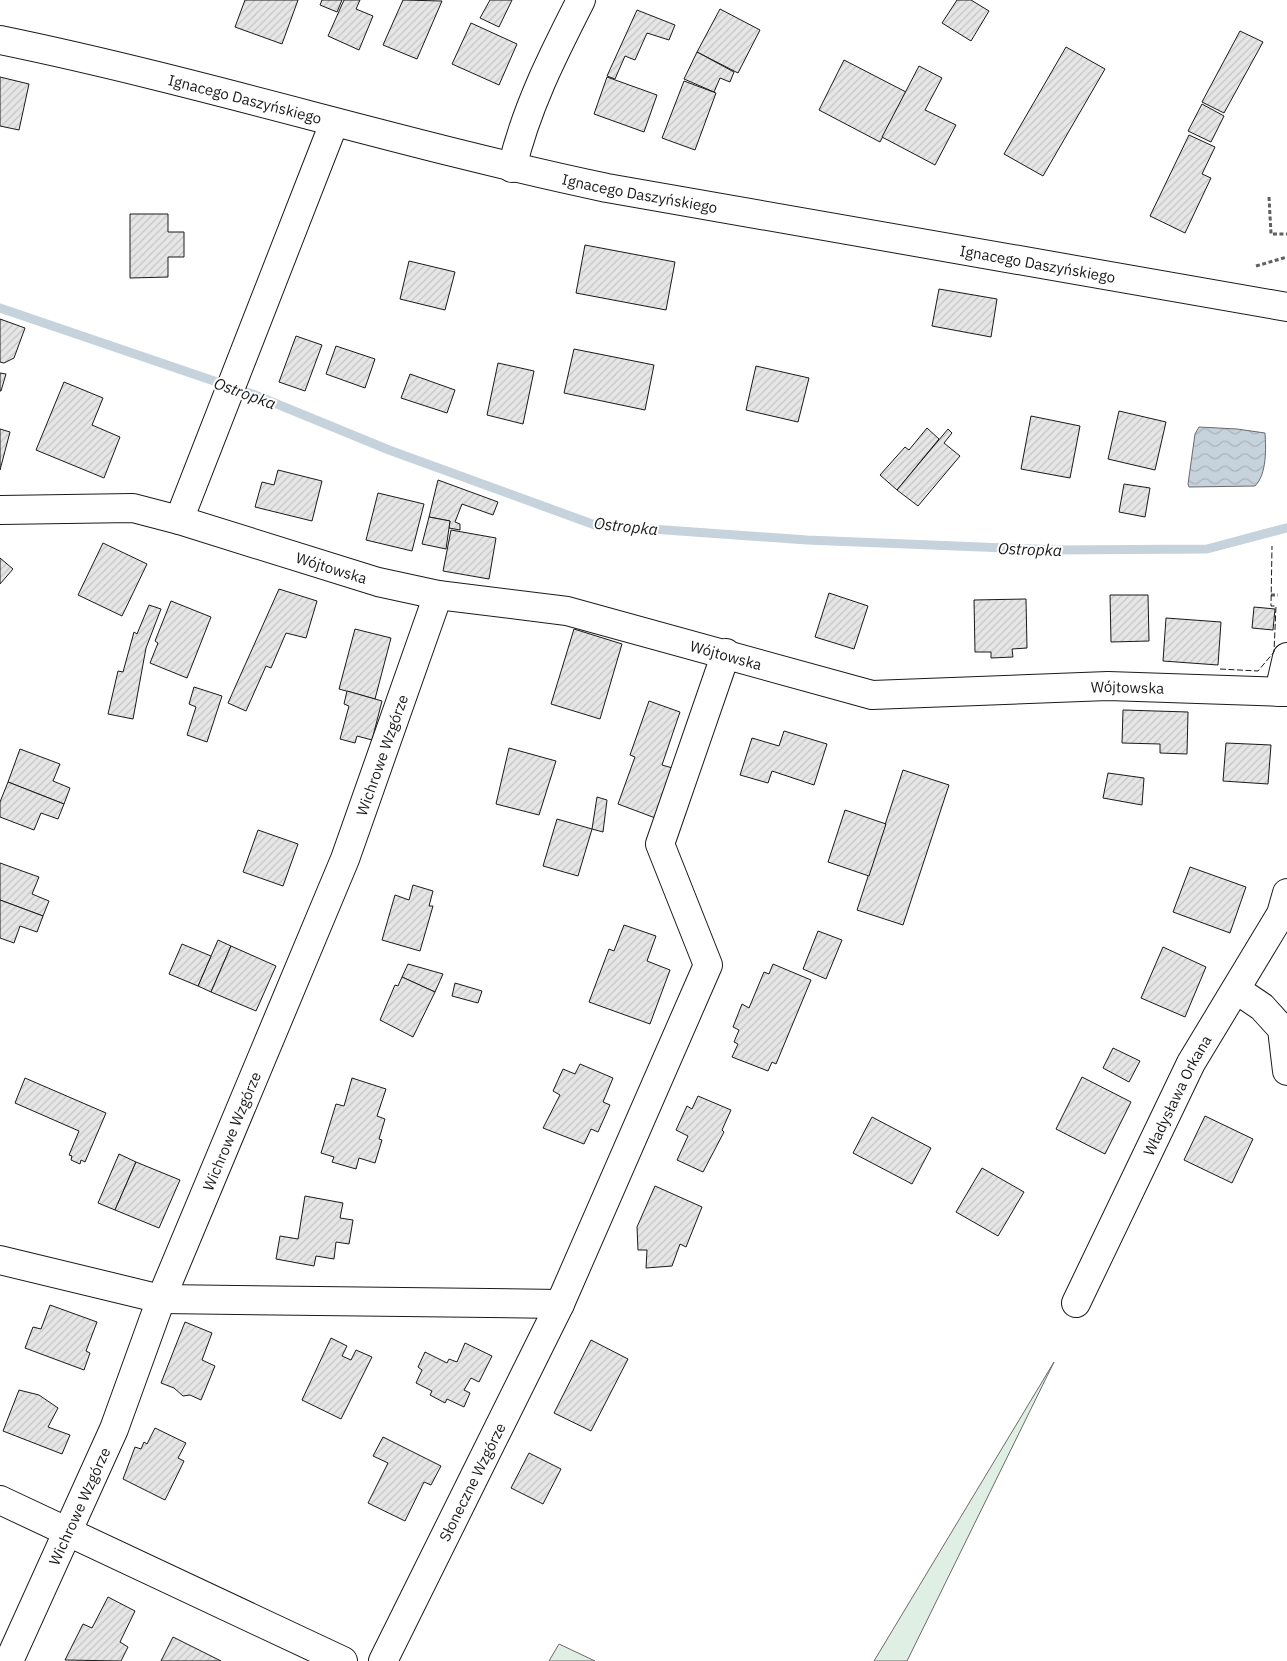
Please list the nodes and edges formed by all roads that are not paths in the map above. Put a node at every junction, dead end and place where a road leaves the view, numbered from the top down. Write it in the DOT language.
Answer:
graph roads {
  1 [pos="581,0"];
  2 [pos="0,40"];
  3 [pos="334,123"];
  4 [pos="512,168"];
  5 [pos="1287,307"];
  6 [pos="0,510"];
  7 [pos="179,520"];
  8 [pos="438,595"];
  9 [pos="726,654"];
  10 [pos="1287,657"];
  11 [pos="1283,692"];
  12 [pos="1287,893"];
  13 [pos="1237,990"];
  14 [pos="1287,1071"];
  15 [pos="0,1260"];
  16 [pos="161,1300"];
  17 [pos="1076,1303"];
  18 [pos="560,1304"];
  19 [pos="0,1500"];
  20 [pos="68,1531"];
  21 [pos="9,1661"];
  22 [pos="343,1661"];
  23 [pos="383,1661"];
  1 -- 4 [label="street"];
  2 -- 3 [label="street, Ignacego Daszyńskiego"];
  3 -- 4 [label="street, Ignacego Daszyńskiego"];
  3 -- 7 [label="street"];
  4 -- 5 [label="street, Ignacego Daszyńskiego"];
  6 -- 7 [label="street, Wójtowska"];
  7 -- 8 [label="street, Wójtowska"];
  8 -- 9 [label="street, Wójtowska"];
  8 -- 16 [label="street, Wichrowe Wzgórze"];
  9 -- 11 [label="street, Wójtowska"];
  9 -- 18 [label="street, Słoneczne Wzgórze"];
  10 -- 11 [label="street"];
  12 -- 13 [label="street, Władysława Orkana"];
  13 -- 14 [label="street"];
  13 -- 17 [label="street, Władysława Orkana"];
  15 -- 16 [label="street"];
  16 -- 18 [label="street"];
  16 -- 20 [label="street, Wichrowe Wzgórze"];
  18 -- 23 [label="street, Słoneczne Wzgórze"];
  19 -- 20 [label="street"];
  20 -- 21 [label="street, Wichrowe Wzgórze"];
  20 -- 22 [label="street"];
}
